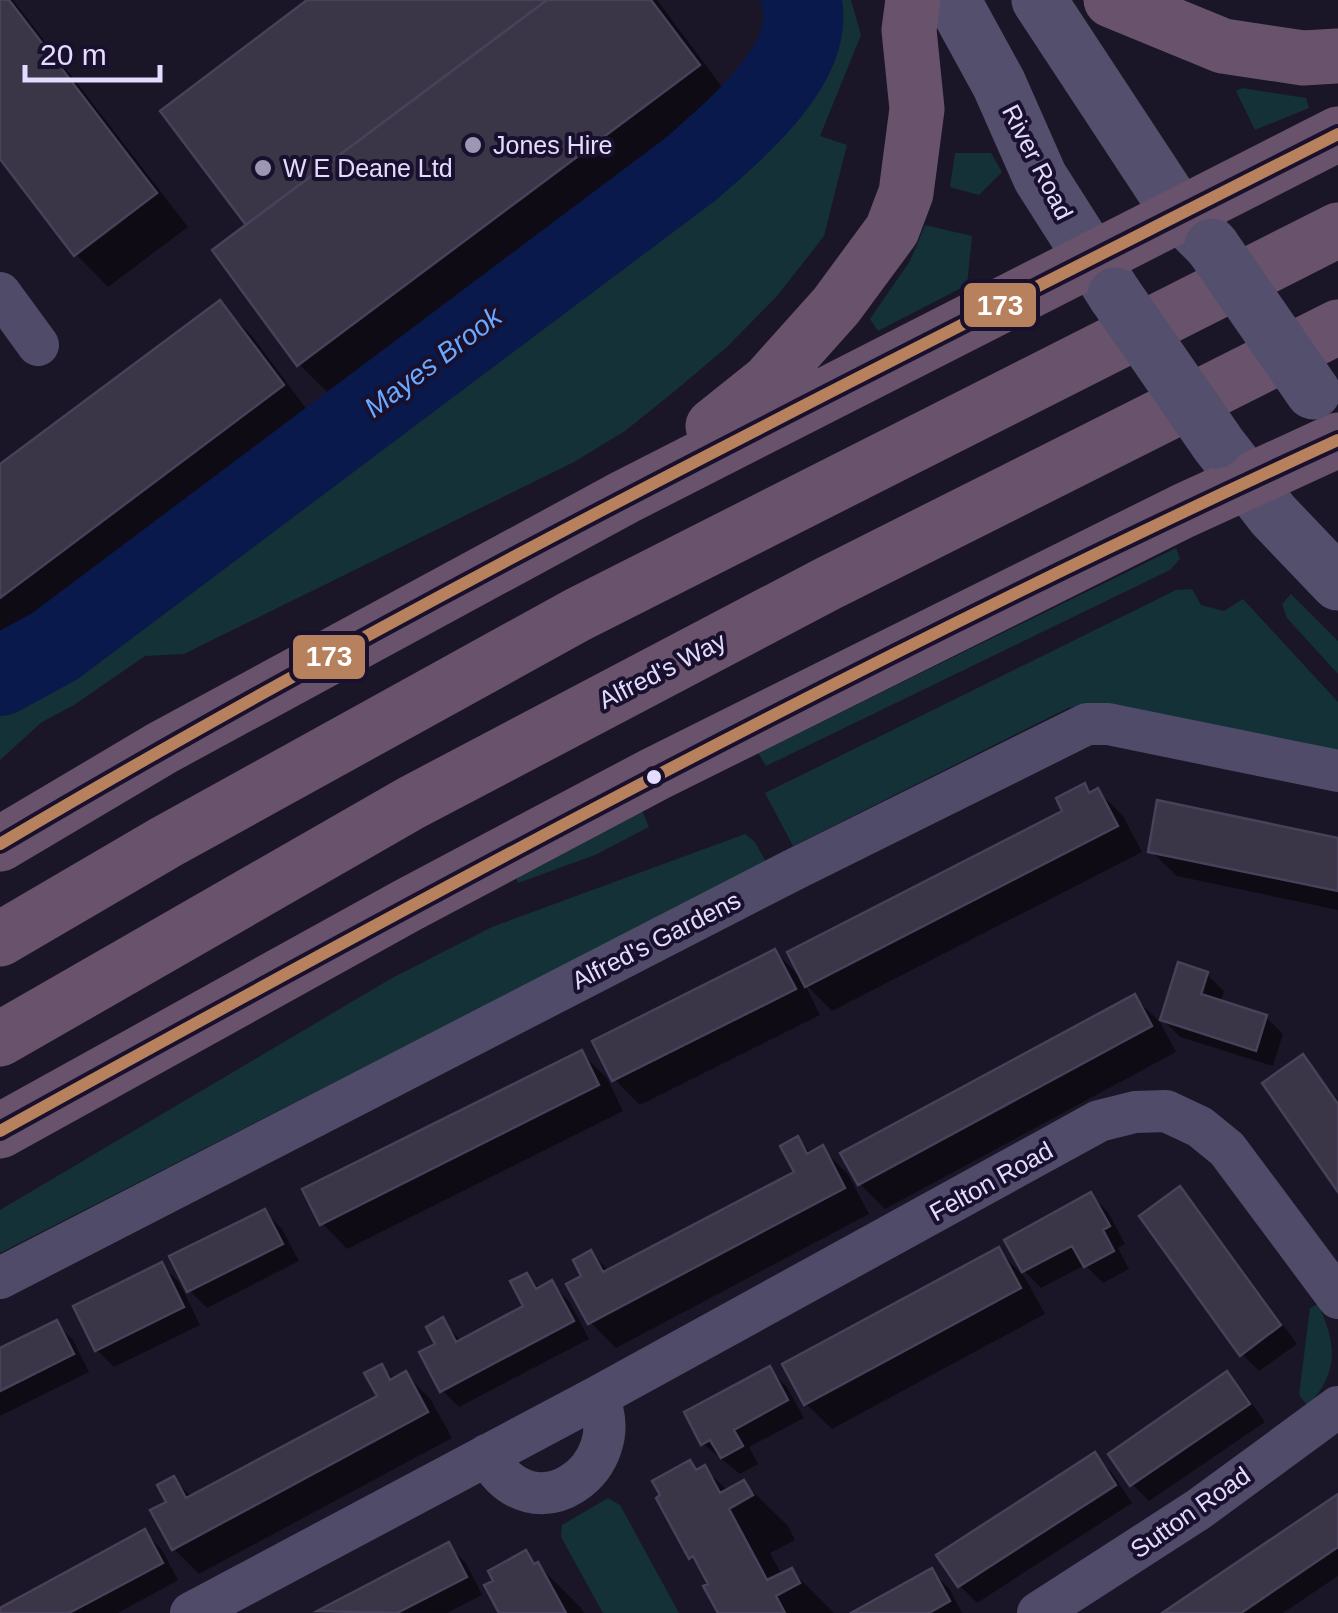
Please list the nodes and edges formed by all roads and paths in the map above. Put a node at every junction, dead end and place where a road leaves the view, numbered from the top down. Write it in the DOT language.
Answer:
graph roads {
  1 [pos="913,0"];
  2 [pos="953,0"];
  3 [pos="1039,0"];
  4 [pos="1111,0"];
  5 [pos="1338,56"];
  6 [pos="1338,134"];
  7 [pos="1196,230"];
  8 [pos="1338,230"];
  9 [pos="1103,276"];
  10 [pos="0,294"];
  11 [pos="1338,327"];
  12 [pos="38,346"];
  13 [pos="1326,408"];
  14 [pos="1338,440"];
  15 [pos="1230,462"];
  16 [pos="625,497"];
  17 [pos="1338,584"];
  18 [pos="1338,772"];
  19 [pos="0,844"];
  20 [pos="0,938"];
  21 [pos="0,1039"];
  22 [pos="0,1130"];
  23 [pos="0,1278"];
  24 [pos="1338,1298"];
  25 [pos="597,1397"];
  26 [pos="1338,1406"];
  27 [pos="487,1455"];
  28 [pos="191,1613"];
  29 [pos="1038,1613"];
  1 -- 16 [label="highway"];
  2 -- 9 [label="street, River Road"];
  3 -- 7 [label="street"];
  4 -- 5 [label="highway"];
  6 -- 7 [label="highway"];
  7 -- 9 [label="highway"];
  7 -- 13 [label="street, bridge"];
  8 -- 20 [label="highway"];
  9 -- 15 [label="street, River Road, bridge"];
  9 -- 16 [label="highway"];
  10 -- 12 [label="street"];
  11 -- 21 [label="highway, Alfred's Way"];
  14 -- 15 [label="highway"];
  15 -- 17 [label="street, River Road"];
  15 -- 22 [label="highway"];
  16 -- 19 [label="highway"];
  18 -- 23 [label="street, Alfred's Gardens"];
  24 -- 25 [label="street, Felton Road"];
  25 -- 27 [label="street, Felton Road"];
  25 -- 27 [label="street"];
  26 -- 29 [label="street, Sutton Road"];
  27 -- 28 [label="street, Felton Road"];
}
